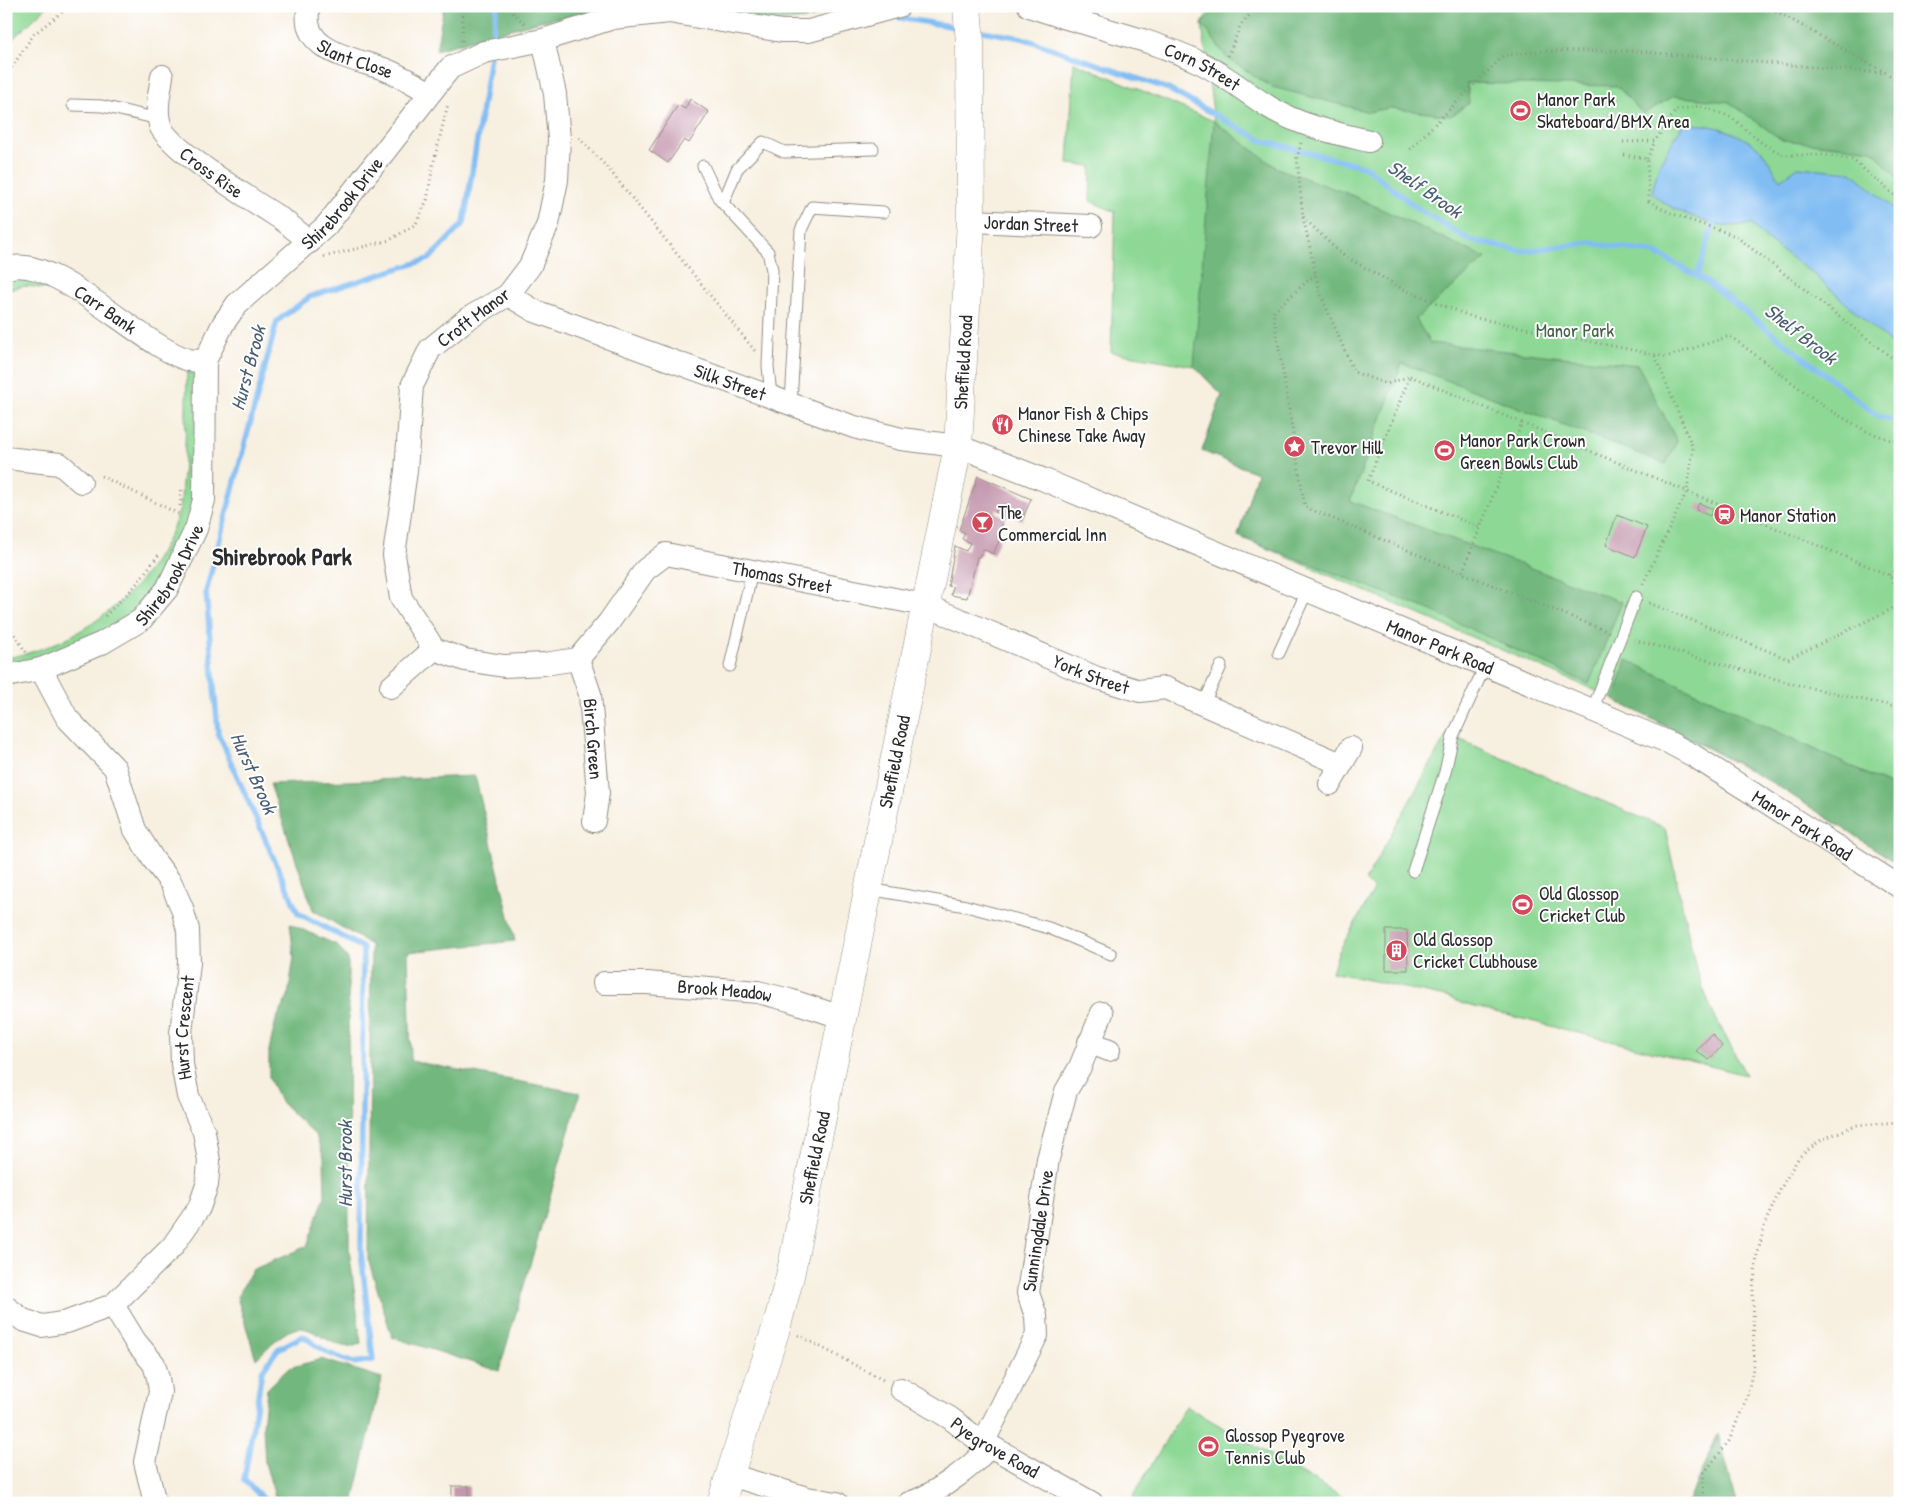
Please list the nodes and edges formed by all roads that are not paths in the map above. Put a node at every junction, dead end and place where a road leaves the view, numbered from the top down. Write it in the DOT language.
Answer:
graph roads {
  1 [pos="309,6"];
  2 [pos="899,6"];
  3 [pos="1029,6"];
  4 [pos="968,23"];
  5 [pos="543,40"];
  6 [pos="162,76"];
  7 [pos="429,92"];
  8 [pos="73,105"];
  9 [pos="159,119"];
  10 [pos="1369,141"];
  11 [pos="873,149"];
  12 [pos="703,166"];
  13 [pos="723,203"];
  14 [pos="883,212"];
  15 [pos="971,221"];
  16 [pos="1091,226"];
  17 [pos="310,242"];
  18 [pos="6,269"];
  19 [pos="508,295"];
  20 [pos="204,361"];
  21 [pos="781,400"];
  22 [pos="958,446"];
  23 [pos="6,458"];
  24 [pos="81,482"];
  25 [pos="752,572"];
  26 [pos="1307,591"];
  27 [pos="1636,597"];
  28 [pos="925,605"];
  29 [pos="434,650"];
  30 [pos="1279,653"];
  31 [pos="578,659"];
  32 [pos="730,666"];
  33 [pos="1221,666"];
  34 [pos="1484,666"];
  35 [pos="41,669"];
  36 [pos="6,676"];
  37 [pos="391,687"];
  38 [pos="1203,704"];
  39 [pos="1592,712"];
  40 [pos="1330,784"];
  41 [pos="594,821"];
  42 [pos="1413,871"];
  43 [pos="1900,887"];
  44 [pos="869,889"];
  45 [pos="1110,954"];
  46 [pos="604,983"];
  47 [pos="1102,1013"];
  48 [pos="844,1018"];
  49 [pos="113,1305"];
  50 [pos="6,1307"];
  51 [pos="901,1389"];
  52 [pos="987,1443"];
  53 [pos="730,1475"];
  54 [pos="155,1503"];
  55 [pos="721,1503"];
  56 [pos="837,1503"];
  57 [pos="909,1503"];
  58 [pos="1092,1503"];
  1 -- 7 [label="street, Slant Close"];
  2 -- 5 [label="street, Shirebrook Drive"];
  3 -- 10 [label="street, Corn Street"];
  4 -- 15 [label="main road, Sheffield Road"];
  5 -- 7 [label="street, Shirebrook Drive"];
  5 -- 19 [label="street, Croft Manor"];
  6 -- 9 [label="street"];
  7 -- 17 [label="street, Shirebrook Drive"];
  8 -- 9 [label="lane"];
  9 -- 17 [label="street, Cross Rise"];
  11 -- 13 [label="lane"];
  12 -- 13 [label="lane"];
  13 -- 21 [label="lane"];
  14 -- 21 [label="lane"];
  15 -- 16 [label="street, Jordan Street"];
  15 -- 22 [label="main road, Sheffield Road"];
  17 -- 20 [label="street, Shirebrook Drive"];
  18 -- 20 [label="street, Carr Bank"];
  19 -- 21 [label="street, Silk Street"];
  19 -- 29 [label="street, Croft Manor"];
  20 -- 35 [label="street, Shirebrook Drive"];
  21 -- 22 [label="street, Silk Street"];
  22 -- 26 [label="street, Manor Park Road"];
  22 -- 28 [label="main road, Sheffield Road"];
  23 -- 24 [label="street"];
  25 -- 28 [label="street, Thomas Street"];
  25 -- 31 [label="street, Thomas Street"];
  25 -- 32 [label="lane"];
  26 -- 30 [label="lane"];
  26 -- 34 [label="street, Manor Park Road"];
  27 -- 39 [label="lane"];
  28 -- 38 [label="street, York Street"];
  28 -- 44 [label="main road, Sheffield Road"];
  29 -- 31 [label="street"];
  29 -- 37 [label="street"];
  31 -- 41 [label="street, Birch Green"];
  33 -- 38 [label="lane"];
  34 -- 39 [label="street, Manor Park Road"];
  34 -- 42 [label="lane"];
  35 -- 36 [label="street, Shirebrook Drive"];
  35 -- 49 [label="street, Hurst Crescent"];
  38 -- 40 [label="street, York Street"];
  39 -- 43 [label="street, Manor Park Road"];
  44 -- 45 [label="lane"];
  44 -- 48 [label="main road, Sheffield Road"];
  46 -- 48 [label="street, Brook Meadow"];
  47 -- 52 [label="street, Sunningdale Drive"];
  48 -- 53 [label="main road, Sheffield Road"];
  49 -- 50 [label="street, Hurst Crescent"];
  49 -- 54 [label="street"];
  51 -- 52 [label="street, Pyegrove Road"];
  52 -- 57 [label="street, Sunningdale Drive"];
  52 -- 58 [label="street, Pyegrove Road"];
  53 -- 55 [label="main road, Sheffield Road"];
  53 -- 56 [label="street"];
}
